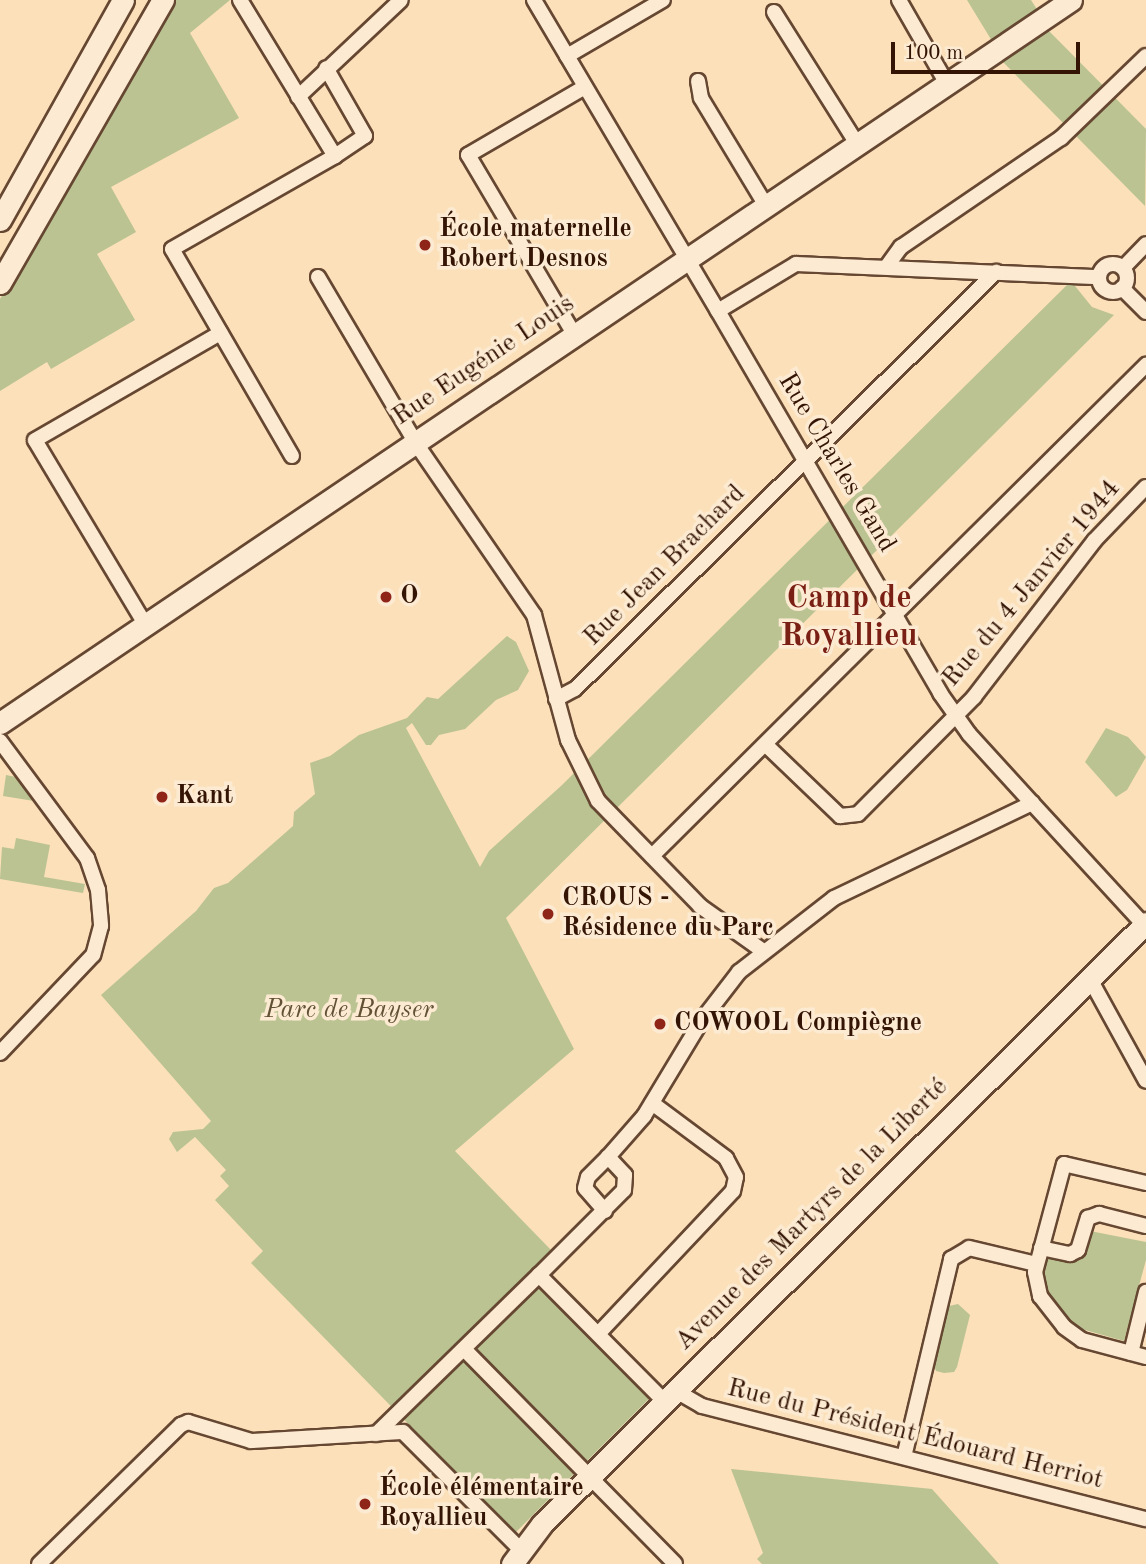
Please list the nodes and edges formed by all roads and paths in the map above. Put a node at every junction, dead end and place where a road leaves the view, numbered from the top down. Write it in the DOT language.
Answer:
graph roads {
  1 [pos="123,0"];
  2 [pos="163,0"];
  3 [pos="240,0"];
  4 [pos="401,0"];
  5 [pos="534,0"];
  6 [pos="663,0"];
  7 [pos="899,0"];
  8 [pos="1071,0"];
  9 [pos="774,12"];
  10 [pos="567,56"];
  11 [pos="1146,56"];
  12 [pos="326,68"];
  13 [pos="698,81"];
  14 [pos="946,82"];
  15 [pos="585,88"];
  16 [pos="298,97"];
  17 [pos="857,144"];
  18 [pos="335,156"];
  19 [pos="765,204"];
  20 [pos="0,220"];
  21 [pos="1146,244"];
  22 [pos="684,259"];
  23 [pos="887,266"];
  24 [pos="1123,268"];
  25 [pos="996,272"];
  26 [pos="318,276"];
  27 [pos="1098,277"];
  28 [pos="0,283"];
  29 [pos="1122,288"];
  30 [pos="718,311"];
  31 [pos="1146,312"];
  32 [pos="220,333"];
  33 [pos="574,334"];
  34 [pos="1146,365"];
  35 [pos="415,442"];
  36 [pos="292,456"];
  37 [pos="805,461"];
  38 [pos="1146,487"];
  39 [pos="897,613"];
  40 [pos="145,624"];
  41 [pos="556,699"];
  42 [pos="955,711"];
  43 [pos="0,723"];
  44 [pos="0,741"];
  45 [pos="766,745"];
  46 [pos="1032,803"];
  47 [pos="652,856"];
  48 [pos="1145,924"];
  49 [pos="763,951"];
  50 [pos="1090,979"];
  51 [pos="0,1053"];
  52 [pos="1146,1081"];
  53 [pos="652,1103"];
  54 [pos="608,1157"];
  55 [pos="1146,1183"];
  56 [pos="606,1211"];
  57 [pos="1146,1226"];
  58 [pos="1041,1248"];
  59 [pos="1036,1264"];
  60 [pos="539,1275"];
  61 [pos="1146,1292"];
  62 [pos="599,1333"];
  63 [pos="464,1349"];
  64 [pos="1131,1353"];
  65 [pos="1146,1357"];
  66 [pos="670,1396"];
  67 [pos="376,1434"];
  68 [pos="904,1457"];
  69 [pos="589,1476"];
  70 [pos="1146,1520"];
  71 [pos="517,1557"];
  72 [pos="39,1564"];
  73 [pos="675,1564"];
  1 -- 20 [label="street"];
  2 -- 28 [label="street"];
  3 -- 16 [label="street"];
  4 -- 12 [label="street"];
  5 -- 10 [label="street, Rue Charles Gand"];
  6 -- 10 [label="street"];
  7 -- 14 [label="street"];
  8 -- 14 [label="street, Rue Eugénie Louis"];
  9 -- 17 [label="street"];
  10 -- 15 [label="street, Rue Charles Gand"];
  11 -- 23 [label="street"];
  12 -- 16 [label="street"];
  12 -- 18 [label="street"];
  13 -- 19 [label="street"];
  14 -- 17 [label="street, Rue Eugénie Louis"];
  15 -- 22 [label="street, Rue Charles Gand"];
  15 -- 33 [label="street"];
  16 -- 18 [label="street"];
  17 -- 19 [label="street, Rue Eugénie Louis"];
  18 -- 32 [label="street"];
  19 -- 22 [label="street, Rue Eugénie Louis"];
  21 -- 24 [label="street"];
  22 -- 30 [label="street, Rue Charles Gand"];
  22 -- 33 [label="street, Rue Eugénie Louis"];
  23 -- 25 [label="street"];
  23 -- 30 [label="street"];
  24 -- 27 [label="street"];
  24 -- 29 [label="street"];
  25 -- 27 [label="street"];
  25 -- 37 [label="street, Rue Jean Brachard"];
  26 -- 35 [label="street"];
  27 -- 29 [label="street"];
  29 -- 31 [label="street"];
  30 -- 37 [label="street, Rue Charles Gand"];
  32 -- 36 [label="street"];
  32 -- 40 [label="street"];
  33 -- 35 [label="street, Rue Eugénie Louis"];
  34 -- 39 [label="street"];
  35 -- 40 [label="street, Rue Eugénie Louis"];
  35 -- 41 [label="street"];
  37 -- 39 [label="street, Rue Charles Gand"];
  37 -- 41 [label="street, Rue Jean Brachard"];
  38 -- 42 [label="street, Rue du 4 Janvier 1944"];
  39 -- 42 [label="street, Rue Charles Gand"];
  39 -- 45 [label="street"];
  40 -- 43 [label="street, Rue Eugénie Louis"];
  41 -- 47 [label="street"];
  42 -- 45 [label="street, Rue du 4 Janvier 1944"];
  42 -- 46 [label="street, Rue Charles Gand"];
  44 -- 51 [label="street"];
  45 -- 47 [label="street"];
  46 -- 48 [label="street, Rue Charles Gand"];
  46 -- 49 [label="street"];
  47 -- 49 [label="street"];
  48 -- 50 [label="street, Avenue des Martyrs de la Liberté"];
  49 -- 53 [label="street"];
  50 -- 52 [label="street"];
  50 -- 66 [label="street, Avenue des Martyrs de la Liberté"];
  53 -- 54 [label="street"];
  53 -- 62 [label="street"];
  54 -- 56 [label="street"];
  54 -- 56 [label="street"];
  55 -- 58 [label="street"];
  56 -- 60 [label="street"];
  57 -- 58 [label="street"];
  58 -- 59 [label="street"];
  59 -- 64 [label="street"];
  59 -- 68 [label="street"];
  60 -- 62 [label="street, Rue du Président Édouard Herriot"];
  60 -- 63 [label="street"];
  61 -- 64 [label="street"];
  62 -- 66 [label="street, Rue du Président Édouard Herriot"];
  63 -- 67 [label="street"];
  63 -- 69 [label="street"];
  64 -- 65 [label="street"];
  66 -- 68 [label="street, Rue du Président Édouard Herriot"];
  66 -- 69 [label="street, Avenue des Martyrs de la Liberté"];
  67 -- 71 [label="street"];
  67 -- 72 [label="street"];
  68 -- 70 [label="street, Rue du Président Édouard Herriot"];
  69 -- 71 [label="street, Avenue des Martyrs de la Liberté"];
  69 -- 73 [label="street"];
}
